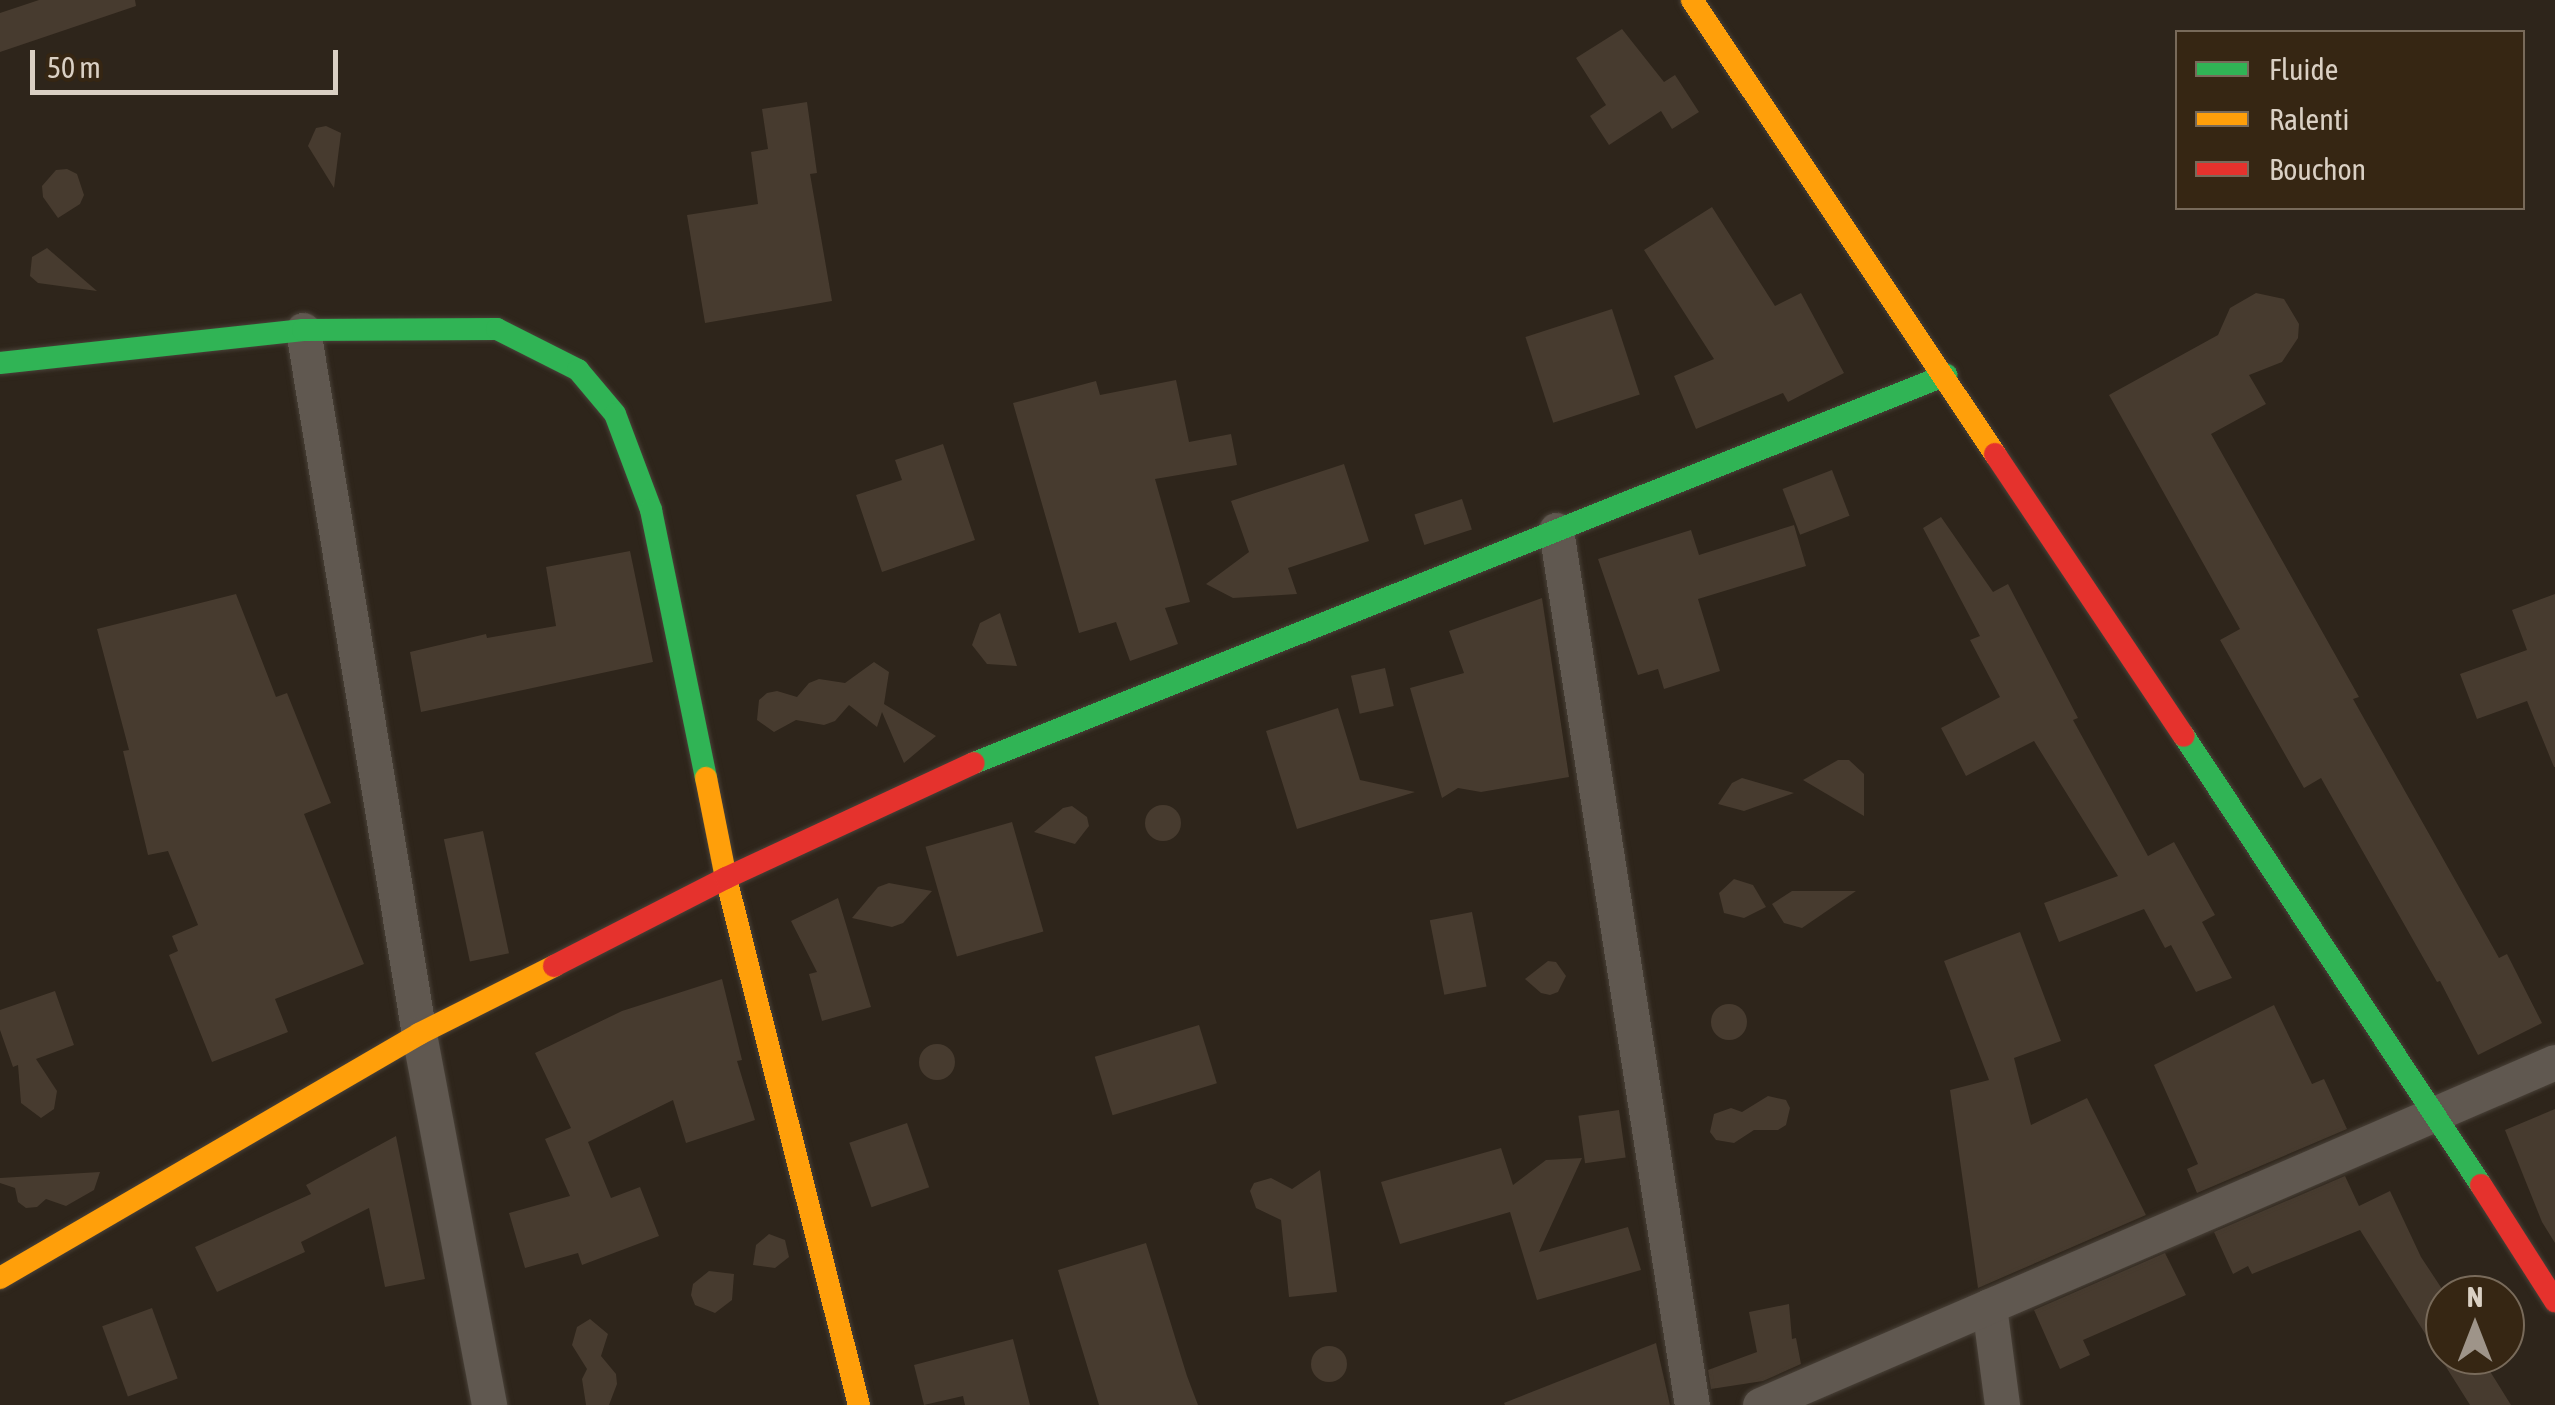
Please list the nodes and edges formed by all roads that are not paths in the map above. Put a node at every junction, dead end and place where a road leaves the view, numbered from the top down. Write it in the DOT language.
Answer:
graph roads {
  1 [pos="1692,0"];
  2 [pos="302,330"];
  3 [pos="0,363"];
  4 [pos="1946,375"];
  5 [pos="1556,530"];
  6 [pos="726,878"];
  7 [pos="419,1034"];
  8 [pos="2555,1062"];
  9 [pos="2437,1114"];
  10 [pos="0,1278"];
  11 [pos="2555,1301"];
  12 [pos="1989,1306"];
  13 [pos="489,1405"];
  14 [pos="859,1405"];
  15 [pos="1692,1405"];
  16 [pos="1760,1405"];
  17 [pos="2002,1405"];
  1 -- 4 [label="main road"];
  2 -- 3 [label="main road"];
  2 -- 6 [label="main road"];
  2 -- 7 [label="street"];
  4 -- 5 [label="main road"];
  4 -- 9 [label="main road"];
  5 -- 6 [label="main road"];
  5 -- 15 [label="street"];
  6 -- 7 [label="main road"];
  6 -- 14 [label="main road"];
  7 -- 10 [label="main road"];
  7 -- 13 [label="street"];
  8 -- 9 [label="street"];
  9 -- 11 [label="main road"];
  9 -- 12 [label="street"];
  12 -- 16 [label="street"];
  12 -- 17 [label="street"];
}
